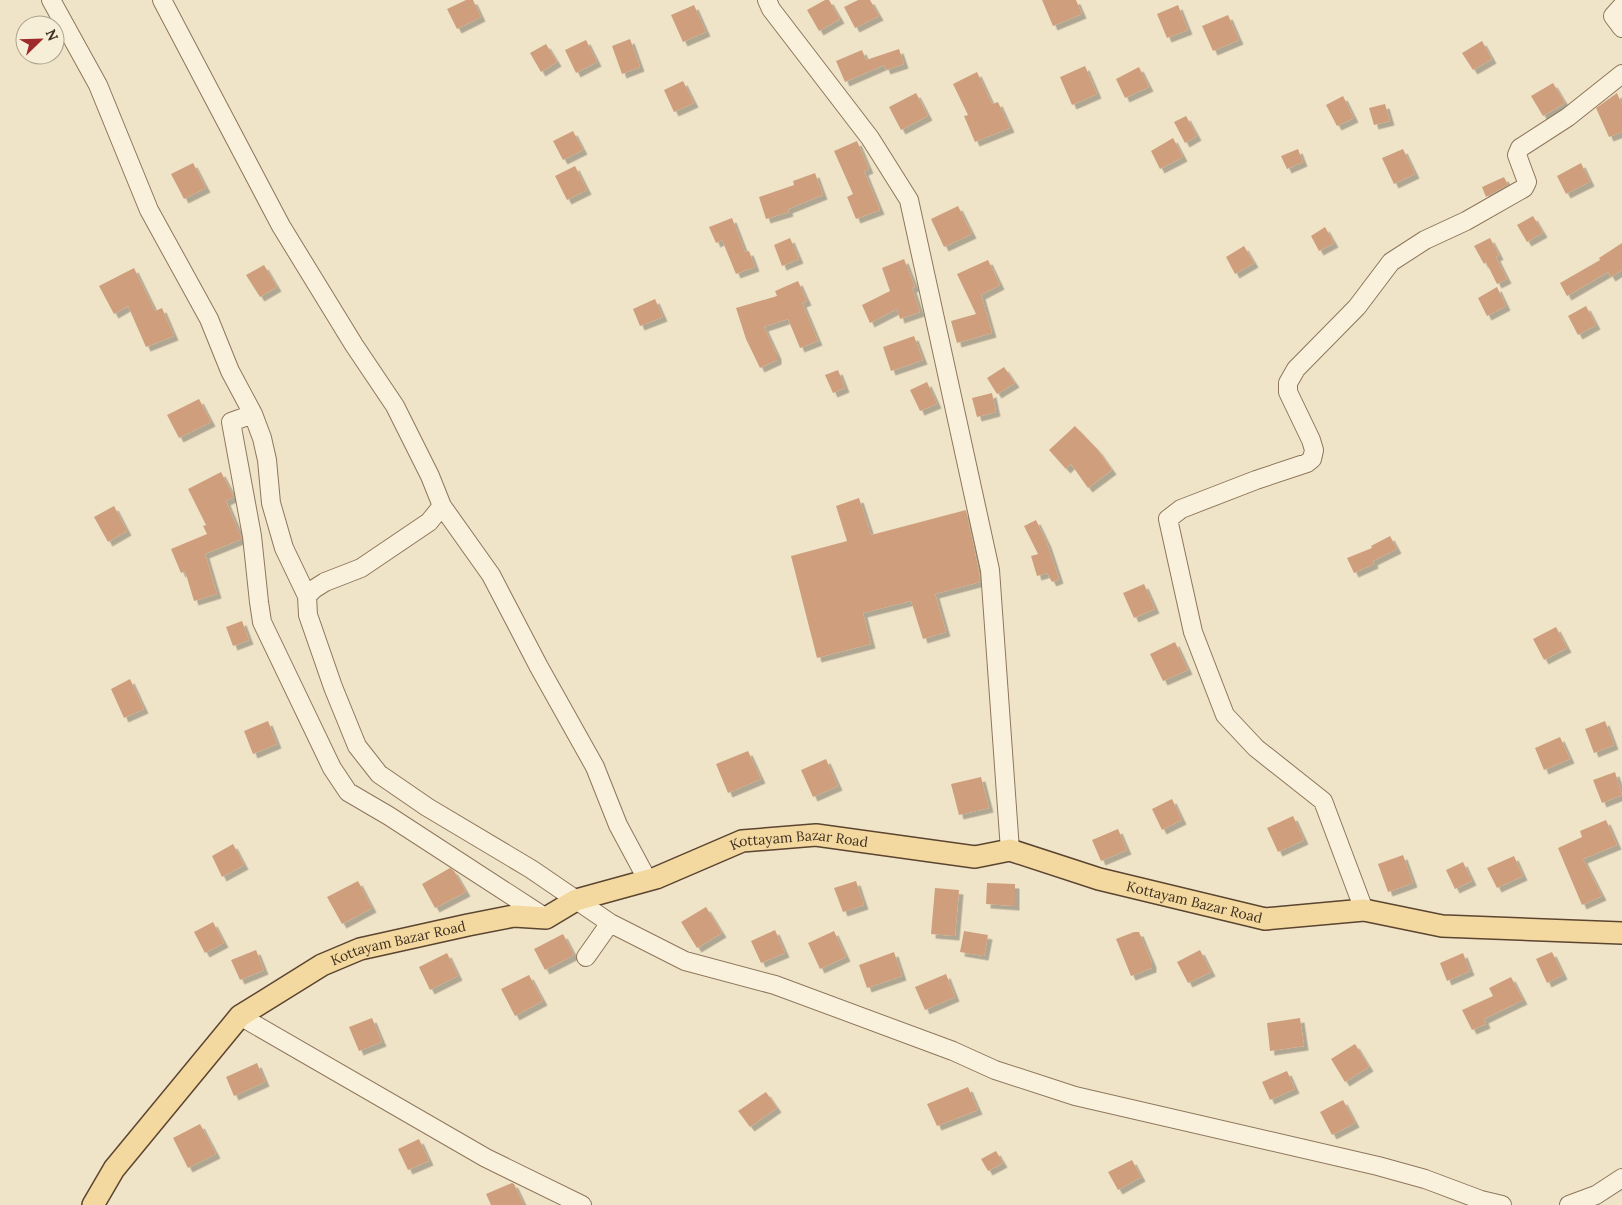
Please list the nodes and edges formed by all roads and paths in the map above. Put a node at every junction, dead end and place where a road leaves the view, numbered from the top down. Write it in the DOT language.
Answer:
graph roads {
  1 [pos="51,0"];
  2 [pos="162,0"];
  3 [pos="767,0"];
  4 [pos="1622,6"];
  5 [pos="1622,28"];
  6 [pos="1622,74"];
  7 [pos="253,414"];
  8 [pos="442,506"];
  9 [pos="307,596"];
  10 [pos="1010,850"];
  11 [pos="648,880"];
  12 [pos="574,901"];
  13 [pos="1364,910"];
  14 [pos="546,918"];
  15 [pos="610,922"];
  16 [pos="1622,933"];
  17 [pos="586,957"];
  18 [pos="240,1016"];
  19 [pos="1622,1178"];
  20 [pos="94,1205"];
  21 [pos="582,1205"];
  22 [pos="1502,1205"];
  23 [pos="1569,1205"];
  1 -- 7 [label="street"];
  2 -- 8 [label="street"];
  3 -- 10 [label="street"];
  4 -- 5 [label="street"];
  6 -- 13 [label="street"];
  7 -- 9 [label="street"];
  7 -- 14 [label="street"];
  8 -- 9 [label="street"];
  8 -- 11 [label="street"];
  9 -- 12 [label="street"];
  10 -- 11 [label="main road, Kottayam Bazar Road"];
  10 -- 13 [label="main road, Kottayam Bazar Road"];
  11 -- 12 [label="main road, Kottayam Bazar Road"];
  12 -- 14 [label="main road, Kottayam Bazar Road"];
  12 -- 15 [label="street"];
  13 -- 16 [label="main road, Kottayam Bazar Road"];
  14 -- 18 [label="main road, Kottayam Bazar Road"];
  15 -- 17 [label="street"];
  15 -- 22 [label="street"];
  18 -- 20 [label="main road, Kottayam Bazar Road"];
  18 -- 21 [label="street"];
  19 -- 23 [label="street"];
}
